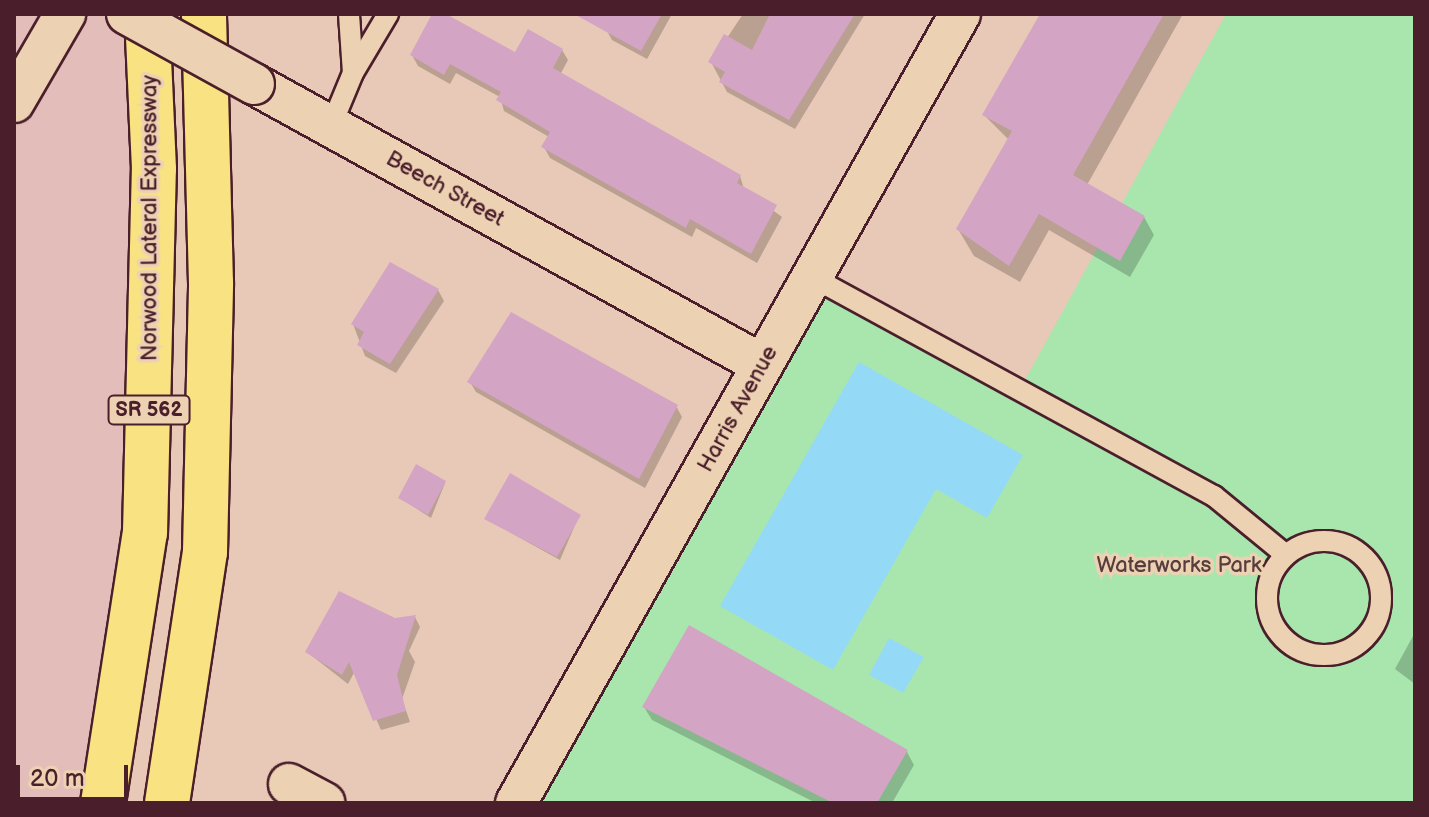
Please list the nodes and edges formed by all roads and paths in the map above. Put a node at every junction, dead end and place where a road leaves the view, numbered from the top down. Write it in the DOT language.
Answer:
graph roads {
  1 [pos="65,14"];
  2 [pos="127,14"];
  3 [pos="147,14"];
  4 [pos="204,14"];
  5 [pos="349,14"];
  6 [pos="388,14"];
  7 [pos="960,14"];
  8 [pos="353,73"];
  9 [pos="14,102"];
  10 [pos="331,126"];
  11 [pos="812,277"];
  12 [pos="763,365"];
  13 [pos="1286,555"];
  14 [pos="289,784"];
  15 [pos="103,803"];
  16 [pos="167,803"];
  17 [pos="324,803"];
  18 [pos="516,803"];
  1 -- 9 [label="street"];
  2 -- 10 [label="street, Beech Street, bridge"];
  3 -- 15 [label="highway, Norwood Lateral Expressway / SR 562"];
  4 -- 16 [label="highway, SR 562"];
  5 -- 8 [label="lane"];
  6 -- 8 [label="lane"];
  7 -- 11 [label="street, Harris Avenue"];
  8 -- 10 [label="lane"];
  10 -- 12 [label="street, Beech Street"];
  11 -- 12 [label="street, Harris Avenue"];
  11 -- 13 [label="lane"];
  12 -- 18 [label="street, Harris Avenue"];
  13 -- 13 [label="lane"];
  14 -- 17 [label="street"];
}
